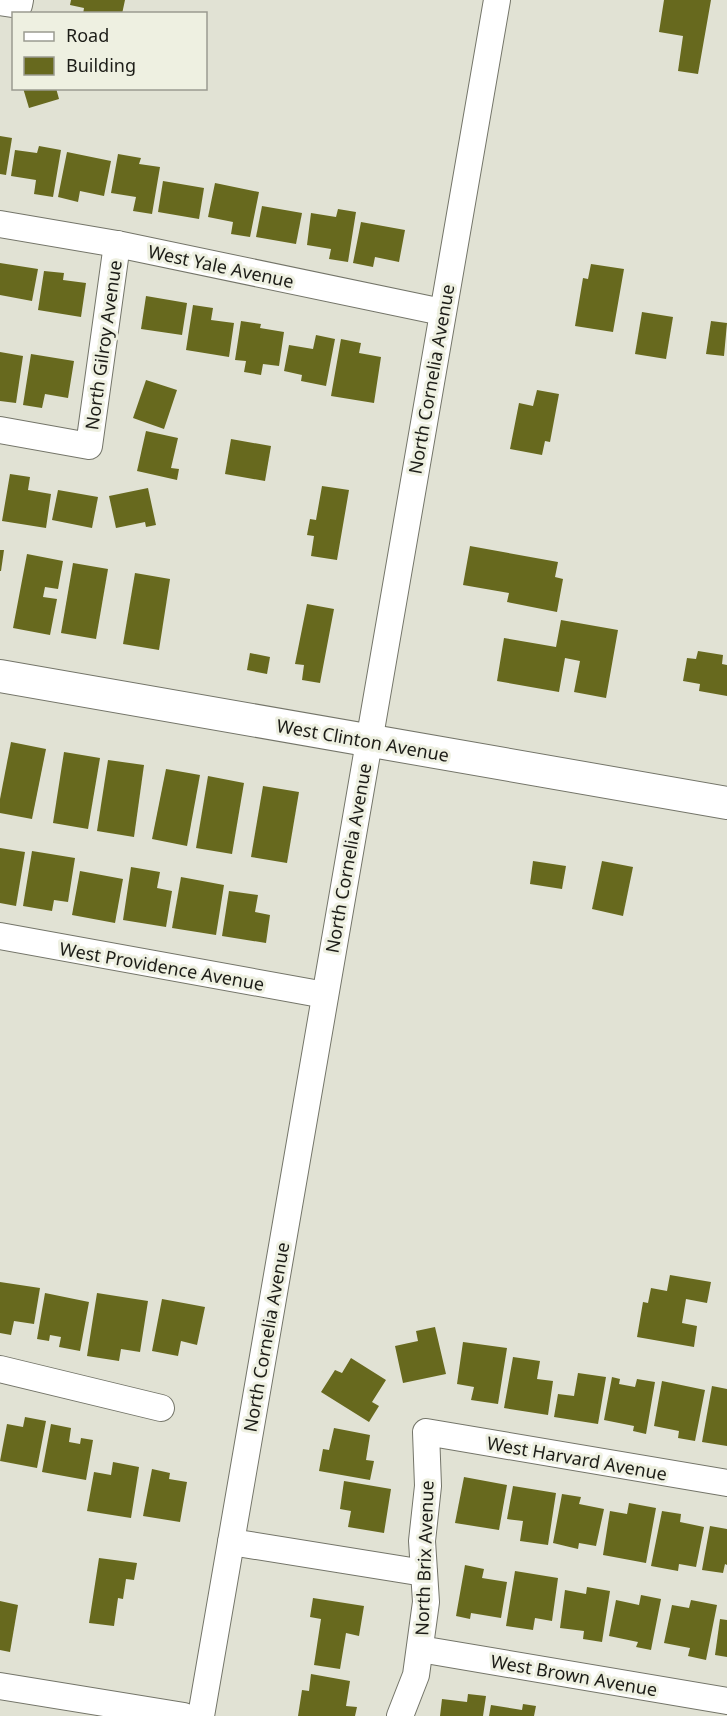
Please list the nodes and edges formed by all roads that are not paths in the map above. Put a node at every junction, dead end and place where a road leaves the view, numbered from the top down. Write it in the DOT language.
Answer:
graph roads {
  1 [pos="497,0"];
  2 [pos="0,224"];
  3 [pos="117,244"];
  4 [pos="442,312"];
  5 [pos="0,430"];
  6 [pos="0,676"];
  7 [pos="369,741"];
  8 [pos="727,803"];
  9 [pos="0,936"];
  10 [pos="325,995"];
  11 [pos="0,1369"];
  12 [pos="161,1407"];
  13 [pos="426,1432"];
  14 [pos="727,1483"];
  15 [pos="231,1542"];
  16 [pos="424,1573"];
  17 [pos="420,1649"];
  18 [pos="0,1686"];
  19 [pos="727,1701"];
  20 [pos="184,1716"];
  21 [pos="201,1716"];
  22 [pos="400,1716"];
  1 -- 4 [label="street, North Cornelia Avenue"];
  2 -- 3 [label="street, West Yale Avenue"];
  3 -- 4 [label="street, West Yale Avenue"];
  3 -- 5 [label="street, North Gilroy Avenue"];
  4 -- 7 [label="street, North Cornelia Avenue"];
  6 -- 7 [label="main road, West Clinton Avenue"];
  7 -- 8 [label="main road, West Clinton Avenue"];
  7 -- 10 [label="street, North Cornelia Avenue"];
  9 -- 10 [label="street, West Providence Avenue"];
  10 -- 15 [label="street, North Cornelia Avenue"];
  11 -- 12 [label="street"];
  13 -- 14 [label="street, West Harvard Avenue"];
  13 -- 16 [label="street, North Brix Avenue"];
  15 -- 16 [label="street"];
  15 -- 21 [label="street, North Cornelia Avenue"];
  16 -- 17 [label="street, North Brix Avenue"];
  17 -- 19 [label="street, West Brown Avenue"];
  17 -- 22 [label="street, North Brix Avenue"];
  18 -- 20 [label="street"];
}
